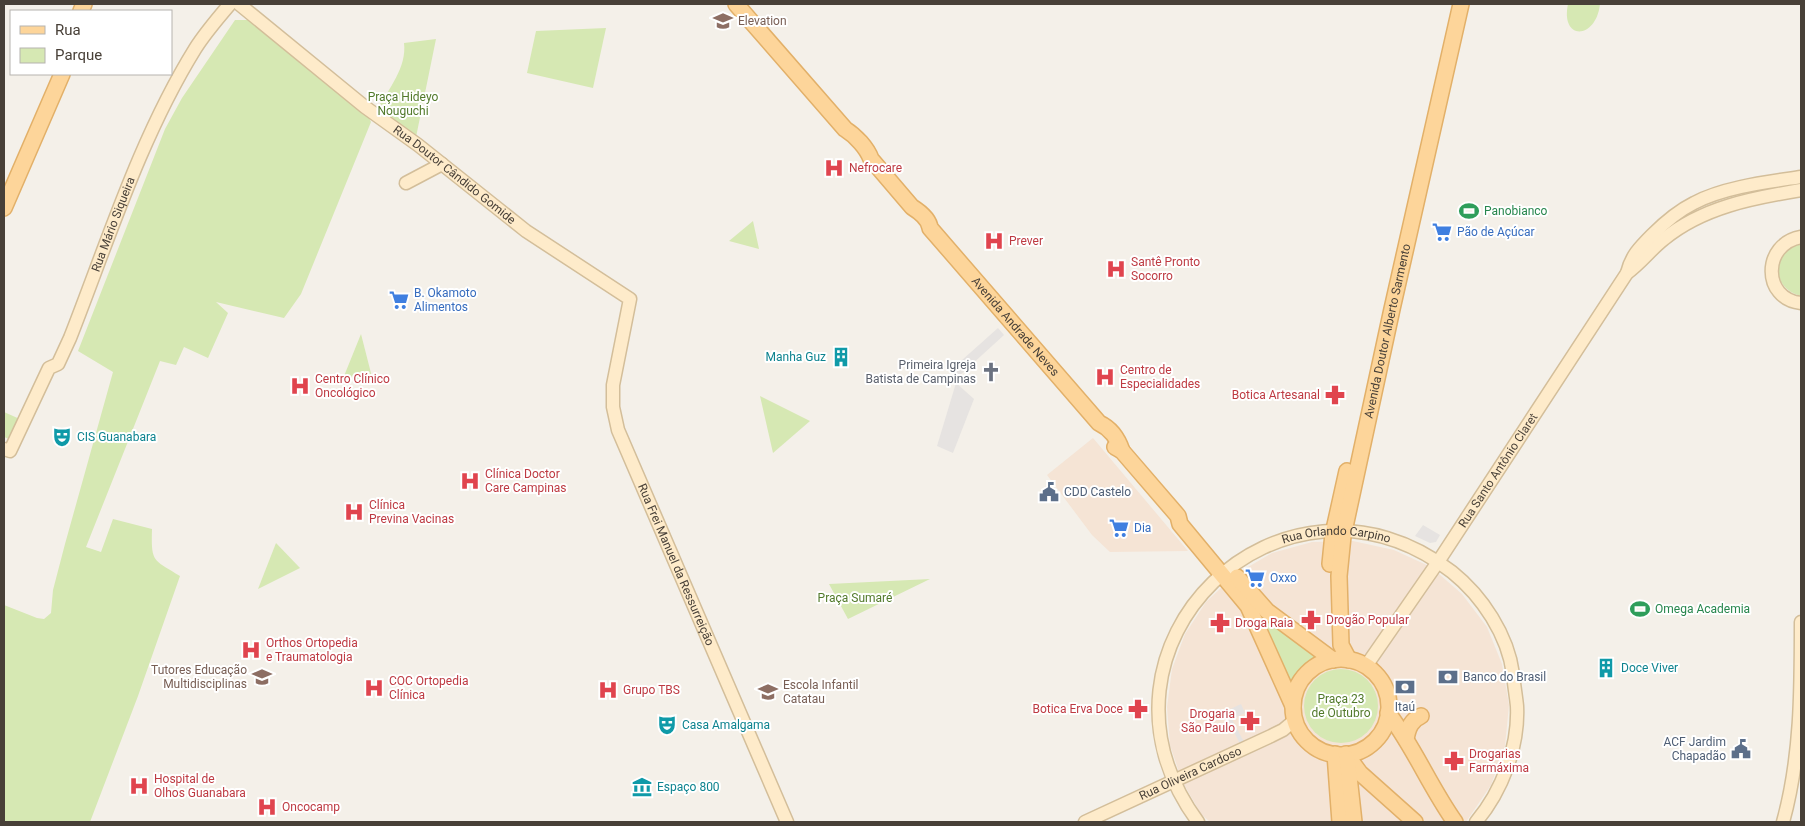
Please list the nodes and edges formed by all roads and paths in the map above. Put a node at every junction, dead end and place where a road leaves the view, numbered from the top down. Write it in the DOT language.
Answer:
graph roads {
  1 [pos="230,4"];
  2 [pos="239,4"];
  3 [pos="736,4"];
  4 [pos="1450,4"];
  5 [pos="1461,4"];
  6 [pos="52,75"];
  7 [pos="62,75"];
  8 [pos="442,164"];
  9 [pos="1801,177"];
  10 [pos="4,181"];
  11 [pos="406,183"];
  12 [pos="1801,190"];
  13 [pos="4,208"];
  14 [pos="1801,237"];
  15 [pos="1627,273"];
  16 [pos="630,299"];
  17 [pos="1801,303"];
  18 [pos="7,450"];
  19 [pos="1339,531"];
  20 [pos="1438,562"];
  21 [pos="1226,571"];
  22 [pos="1801,622"];
  23 [pos="1339,660"];
  24 [pos="1366,666"];
  25 [pos="1388,712"];
  26 [pos="1294,713"];
  27 [pos="1421,716"];
  28 [pos="1406,738"];
  29 [pos="1340,754"];
  30 [pos="1173,781"];
  31 [pos="1380,791"];
  32 [pos="1354,816"];
  33 [pos="787,822"];
  34 [pos="1085,822"];
  35 [pos="1198,822"];
  36 [pos="1340,822"];
  37 [pos="1415,822"];
  38 [pos="1455,822"];
  39 [pos="1476,822"];
  40 [pos="1784,822"];
  1 -- 18 [label="main road, Rua Mário Siqueira"];
  2 -- 8 [label="main road, Rua Doutor Cândido Gomide"];
  3 -- 21 [label="main road, Avenida Andrade Neves"];
  4 -- 19 [label="main road, Avenida Doutor Alberto Sarmento"];
  5 -- 19 [label="main road, Avenida Doutor Alberto Sarmento"];
  6 -- 10 [label="main road"];
  7 -- 13 [label="main road"];
  8 -- 11 [label="main road"];
  8 -- 16 [label="main road, Rua Doutor Cândido Gomide"];
  9 -- 15 [label="main road, Rua Santo Antônio Claret"];
  12 -- 15 [label="main road, Rua Santo Antônio Claret"];
  14 -- 17 [label="main road"];
  15 -- 20 [label="main road, Rua Santo Antônio Claret"];
  16 -- 33 [label="main road, Rua Frei Manuel da Ressurreição"];
  19 -- 20 [label="main road, Rua Orlando Carpino"];
  19 -- 21 [label="main road, Rua Orlando Carpino"];
  19 -- 23 [label="main road, Avenida Doutor Alberto Sarmento"];
  20 -- 24 [label="main road, Rua Santo Antônio Claret"];
  20 -- 39 [label="main road, Rua Orlando Carpino"];
  21 -- 23 [label="main road, Avenida Andrade Neves"];
  21 -- 26 [label="main road, Avenida Andrade Neves"];
  21 -- 30 [label="main road, Rua Orlando Carpino"];
  22 -- 40 [label="main road"];
  23 -- 24 [label="main road"];
  23 -- 26 [label="main road"];
  24 -- 25 [label="main road"];
  25 -- 28 [label="main road"];
  25 -- 29 [label="main road"];
  26 -- 29 [label="main road"];
  26 -- 30 [label="main road, Rua Oliveira Cardoso"];
  27 -- 28 [label="main road"];
  28 -- 38 [label="main road"];
  29 -- 31 [label="main road"];
  29 -- 32 [label="main road"];
  29 -- 36 [label="main road"];
  30 -- 34 [label="main road, Rua Oliveira Cardoso"];
  30 -- 35 [label="main road, Rua Orlando Carpino"];
  31 -- 32 [label="main road"];
  31 -- 37 [label="main road"];
}
